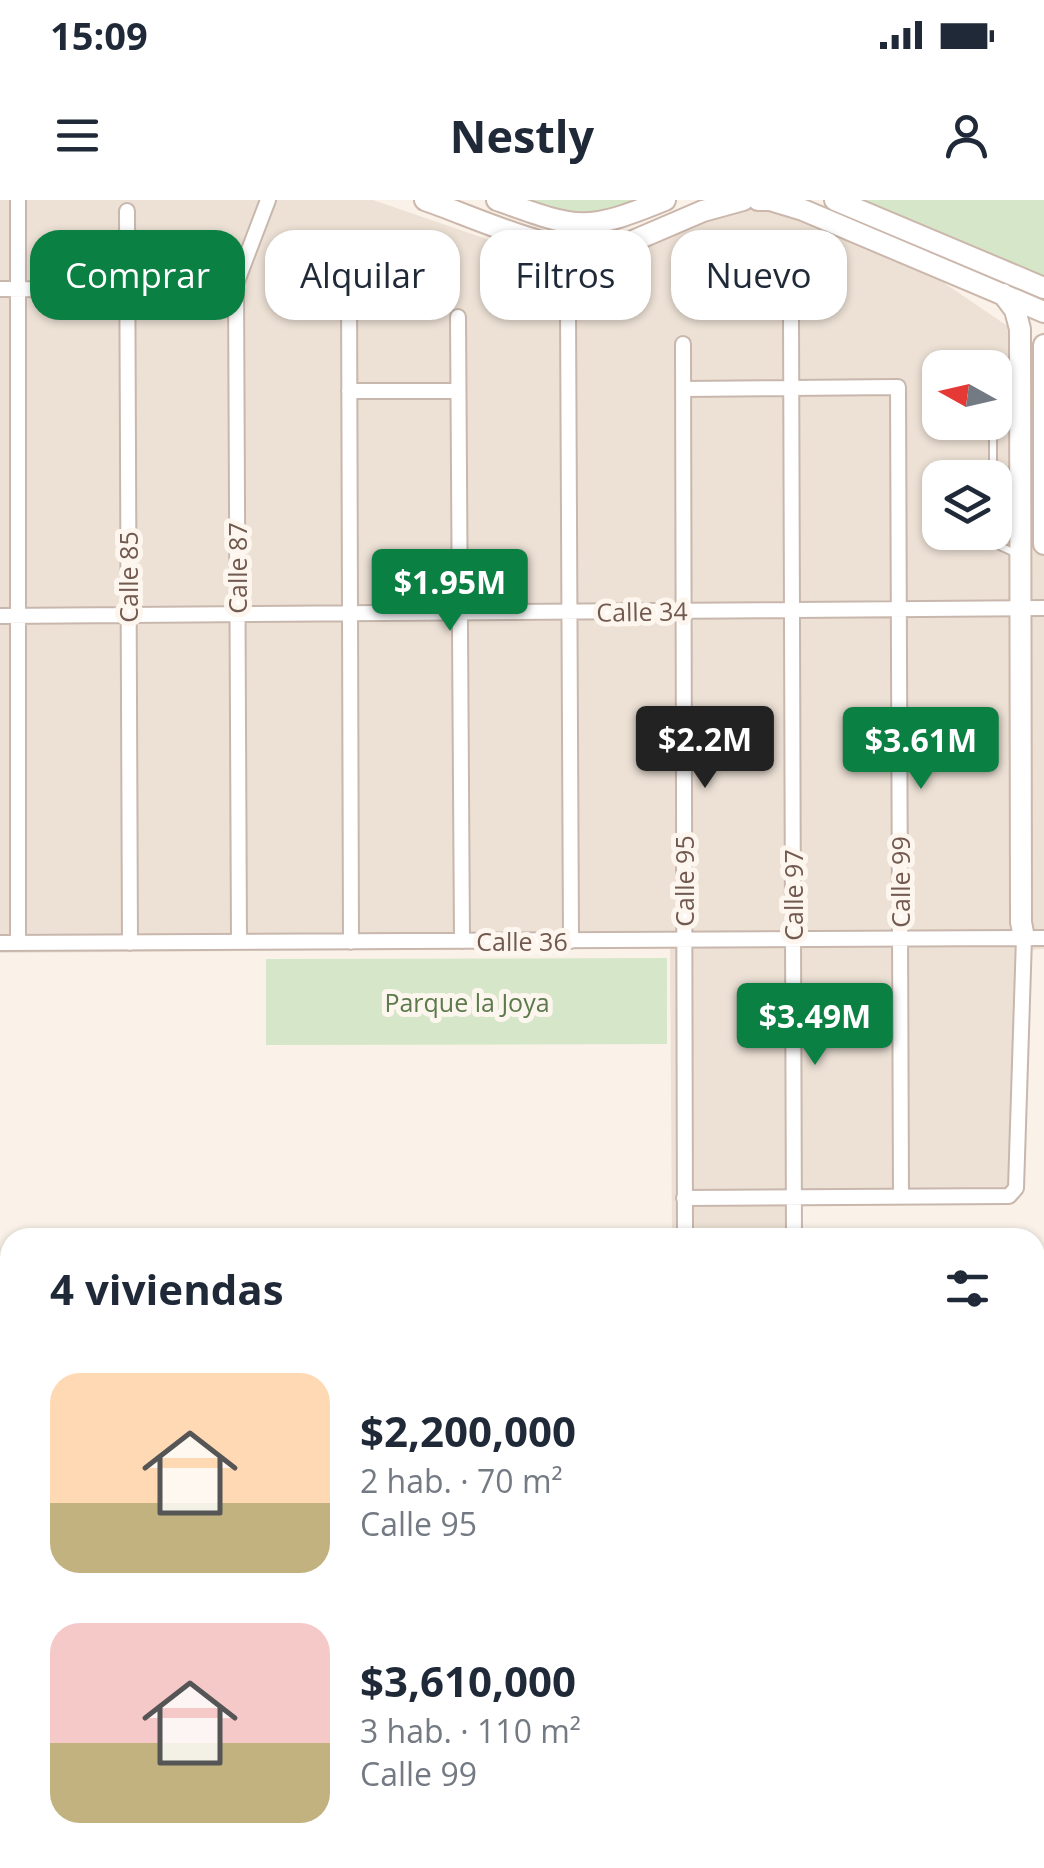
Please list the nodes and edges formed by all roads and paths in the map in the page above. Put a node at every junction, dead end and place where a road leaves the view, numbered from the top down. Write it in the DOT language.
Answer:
graph roads {
  1 [pos="18,200"];
  2 [pos="268,200"];
  3 [pos="425,200"];
  4 [pos="498,200"];
  5 [pos="665,200"];
  6 [pos="743,200"];
  7 [pos="758,200"];
  8 [pos="835,200"];
  9 [pos="126,211"];
  10 [pos="126,230"];
  11 [pos="511,230"];
  12 [pos="651,233"];
  13 [pos="1044,288"];
  14 [pos="0,289"];
  15 [pos="18,289"];
  16 [pos="30,289"];
  17 [pos="1003,294"];
  18 [pos="1044,312"];
  19 [pos="127,320"];
  20 [pos="349,320"];
  21 [pos="458,320"];
  22 [pos="568,320"];
  23 [pos="790,320"];
  24 [pos="682,344"];
  25 [pos="1044,345"];
  26 [pos="1020,379"];
  27 [pos="791,388"];
  28 [pos="683,389"];
  29 [pos="1012,390"];
  30 [pos="349,391"];
  31 [pos="458,391"];
  32 [pos="1020,440"];
  33 [pos="1044,450"];
  34 [pos="1044,495"];
  35 [pos="1044,544"];
  36 [pos="1007,550"];
  37 [pos="1020,556"];
  38 [pos="1020,608"];
  39 [pos="1044,608"];
  40 [pos="899,609"];
  41 [pos="683,610"];
  42 [pos="792,610"];
  43 [pos="460,612"];
  44 [pos="570,612"];
  45 [pos="350,613"];
  46 [pos="237,614"];
  47 [pos="128,615"];
  48 [pos="0,616"];
  49 [pos="18,616"];
  50 [pos="1034,938"];
  51 [pos="900,939"];
  52 [pos="684,940"];
  53 [pos="793,940"];
  54 [pos="462,941"];
  55 [pos="571,941"];
  56 [pos="239,942"];
  57 [pos="351,942"];
  58 [pos="0,943"];
  59 [pos="18,943"];
  60 [pos="130,943"];
  61 [pos="901,1196"];
  62 [pos="794,1197"];
  63 [pos="684,1198"];
  64 [pos="684,1228"];
  65 [pos="794,1228"];
  1 -- 15 [label="street"];
  2 -- 46 [label="street, Calle 87"];
  3 -- 11 [label="street"];
  4 -- 5 [label="street"];
  6 -- 12 [label="street"];
  7 -- 17 [label="street"];
  8 -- 13 [label="street"];
  9 -- 10 [label="street, Calle 85"];
  14 -- 15 [label="street"];
  15 -- 16 [label="street"];
  15 -- 49 [label="street"];
  17 -- 18 [label="street"];
  17 -- 26 [label="street"];
  19 -- 47 [label="street, Calle 85"];
  20 -- 30 [label="street"];
  21 -- 31 [label="street"];
  22 -- 44 [label="street"];
  23 -- 27 [label="street, Calle 97"];
  24 -- 28 [label="street, Calle 95"];
  25 -- 33 [label="street"];
  26 -- 29 [label="lane"];
  26 -- 32 [label="street"];
  27 -- 28 [label="street"];
  27 -- 40 [label="street, Calle 99"];
  27 -- 42 [label="street, Calle 97"];
  28 -- 41 [label="street, Calle 95"];
  30 -- 31 [label="street"];
  30 -- 45 [label="street"];
  31 -- 43 [label="street"];
  32 -- 33 [label="street"];
  32 -- 37 [label="street"];
  33 -- 34 [label="street"];
  34 -- 35 [label="street"];
  36 -- 37 [label="lane"];
  37 -- 38 [label="street"];
  38 -- 39 [label="street, Calle 34"];
  38 -- 40 [label="street, Calle 34"];
  38 -- 50 [label="street"];
  40 -- 42 [label="street, Calle 34"];
  40 -- 51 [label="street, Calle 99"];
  41 -- 42 [label="street, Calle 34"];
  41 -- 44 [label="street, Calle 34"];
  41 -- 52 [label="street, Calle 95"];
  42 -- 53 [label="street, Calle 97"];
  43 -- 44 [label="street, Calle 34"];
  43 -- 45 [label="street, Calle 34"];
  43 -- 54 [label="street"];
  44 -- 55 [label="street"];
  45 -- 46 [label="street, Calle 34"];
  45 -- 57 [label="street"];
  46 -- 47 [label="street, Calle 34"];
  46 -- 56 [label="street, Calle 87"];
  47 -- 49 [label="street, Calle 34"];
  47 -- 60 [label="street, Calle 85"];
  48 -- 49 [label="street, Calle 34"];
  49 -- 59 [label="street"];
  50 -- 51 [label="street, Calle 36"];
  50 -- 61 [label="street"];
  51 -- 53 [label="street, Calle 36"];
  51 -- 61 [label="street, Calle 99"];
  52 -- 53 [label="street, Calle 36"];
  52 -- 55 [label="street, Calle 36"];
  52 -- 63 [label="street, Calle 95"];
  53 -- 62 [label="street, Calle 97"];
  54 -- 55 [label="street, Calle 36"];
  54 -- 57 [label="street, Calle 36"];
  56 -- 57 [label="street, Calle 36"];
  56 -- 60 [label="street, Calle 36"];
  58 -- 59 [label="street, Calle 36"];
  59 -- 60 [label="street, Calle 36"];
  61 -- 62 [label="street"];
  62 -- 63 [label="street"];
  62 -- 65 [label="street, Calle 97"];
  63 -- 64 [label="street, Calle 95"];
}
